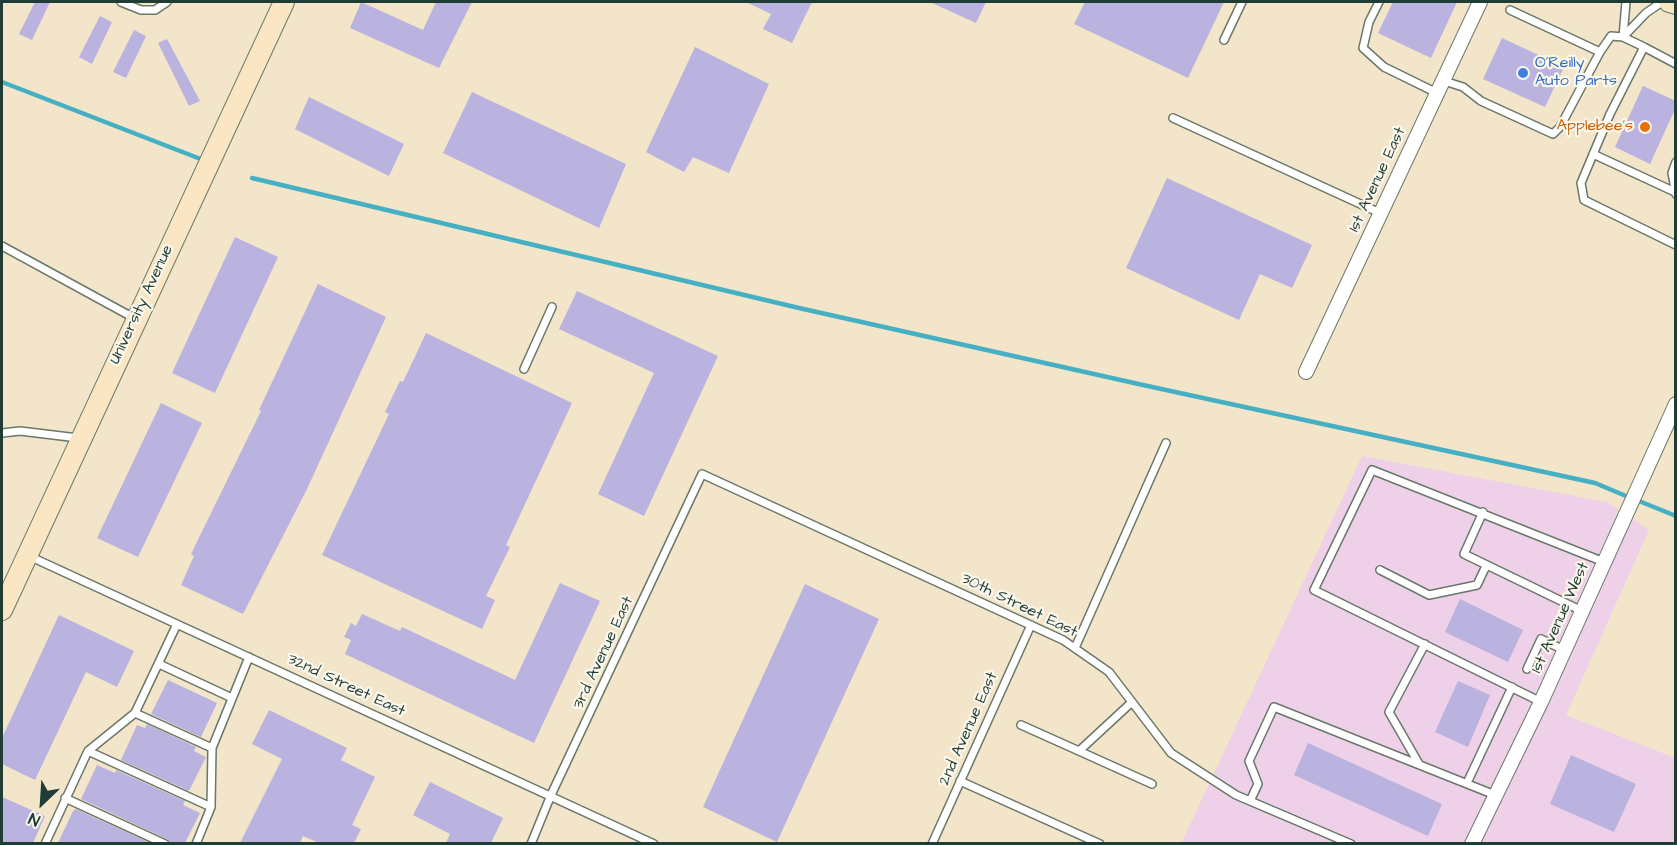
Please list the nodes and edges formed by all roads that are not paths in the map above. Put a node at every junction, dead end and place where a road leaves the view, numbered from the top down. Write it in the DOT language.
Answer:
graph roads {
  1 [pos="121,2"];
  2 [pos="166,2"];
  3 [pos="284,2"];
  4 [pos="1242,2"];
  5 [pos="1378,2"];
  6 [pos="1480,2"];
  7 [pos="1626,2"];
  8 [pos="1662,2"];
  9 [pos="1669,2"];
  10 [pos="1676,4"];
  11 [pos="1510,10"];
  12 [pos="1623,38"];
  13 [pos="1224,40"];
  14 [pos="1644,47"];
  15 [pos="1599,52"];
  16 [pos="1676,64"];
  17 [pos="1440,87"];
  18 [pos="1173,118"];
  19 [pos="1593,154"];
  20 [pos="1676,162"];
  21 [pos="1675,193"];
  22 [pos="1380,213"];
  23 [pos="1676,245"];
  24 [pos="2,246"];
  25 [pos="552,307"];
  26 [pos="136,319"];
  27 [pos="524,369"];
  28 [pos="1306,372"];
  29 [pos="1676,404"];
  30 [pos="2,433"];
  31 [pos="81,438"];
  32 [pos="1166,443"];
  33 [pos="702,474"];
  34 [pos="1482,512"];
  35 [pos="27,555"];
  36 [pos="1604,562"];
  37 [pos="1486,566"];
  38 [pos="1380,570"];
  39 [pos="2,610"];
  40 [pos="1582,611"];
  41 [pos="177,624"];
  42 [pos="1031,625"];
  43 [pos="1425,644"];
  44 [pos="1075,648"];
  45 [pos="1564,650"];
  46 [pos="249,657"];
  47 [pos="159,663"];
  48 [pos="1527,669"];
  49 [pos="1512,687"];
  50 [pos="232,698"];
  51 [pos="1132,702"];
  52 [pos="1541,702"];
  53 [pos="135,713"];
  54 [pos="1021,725"];
  55 [pos="212,748"];
  56 [pos="88,751"];
  57 [pos="1079,751"];
  58 [pos="1419,764"];
  59 [pos="960,781"];
  60 [pos="1467,783"];
  61 [pos="1152,784"];
  62 [pos="551,795"];
  63 [pos="1495,795"];
  64 [pos="65,798"];
  65 [pos="1250,801"];
  66 [pos="211,807"];
  67 [pos="45,843"];
  68 [pos="165,843"];
  69 [pos="196,843"];
  70 [pos="531,843"];
  71 [pos="654,843"];
  72 [pos="932,843"];
  73 [pos="1100,843"];
  74 [pos="1352,843"];
  75 [pos="1472,843"];
  1 -- 2 [label="lane"];
  3 -- 26 [label="street, University Avenue"];
  4 -- 13 [label="lane"];
  5 -- 17 [label="lane"];
  6 -- 17 [label="street, 1st Avenue East"];
  7 -- 12 [label="lane"];
  8 -- 12 [label="lane"];
  9 -- 10 [label="street"];
  11 -- 15 [label="lane"];
  12 -- 14 [label="lane"];
  12 -- 15 [label="lane"];
  14 -- 16 [label="lane"];
  14 -- 19 [label="lane"];
  15 -- 17 [label="lane"];
  17 -- 22 [label="street, 1st Avenue East"];
  18 -- 22 [label="lane"];
  19 -- 21 [label="lane"];
  19 -- 23 [label="lane"];
  20 -- 21 [label="lane"];
  22 -- 28 [label="street, 1st Avenue East"];
  24 -- 26 [label="lane"];
  25 -- 27 [label="lane"];
  26 -- 31 [label="street, University Avenue"];
  29 -- 36 [label="street, 1st Avenue West"];
  30 -- 31 [label="lane"];
  31 -- 35 [label="street, University Avenue"];
  32 -- 44 [label="lane"];
  33 -- 42 [label="lane, 30th Street East"];
  33 -- 62 [label="lane, 3rd Avenue East"];
  34 -- 36 [label="lane"];
  34 -- 37 [label="lane"];
  34 -- 43 [label="lane"];
  35 -- 39 [label="street, University Avenue"];
  35 -- 41 [label="lane, 32nd Street East"];
  36 -- 40 [label="street, 1st Avenue West"];
  37 -- 38 [label="lane"];
  37 -- 40 [label="lane"];
  40 -- 45 [label="street, 1st Avenue West"];
  41 -- 46 [label="lane, 32nd Street East"];
  41 -- 47 [label="lane"];
  42 -- 44 [label="lane, 30th Street East"];
  42 -- 59 [label="lane, 2nd Avenue East"];
  43 -- 49 [label="lane"];
  43 -- 58 [label="lane"];
  44 -- 51 [label="lane, 30th Street East"];
  45 -- 48 [label="lane"];
  45 -- 52 [label="street, 1st Avenue West"];
  46 -- 50 [label="lane"];
  46 -- 62 [label="lane, 32nd Street East"];
  47 -- 50 [label="lane"];
  47 -- 53 [label="lane"];
  49 -- 52 [label="lane"];
  49 -- 60 [label="lane"];
  50 -- 55 [label="lane"];
  51 -- 57 [label="lane"];
  51 -- 65 [label="lane, 30th Street East"];
  52 -- 63 [label="street, 1st Avenue West"];
  53 -- 55 [label="lane"];
  53 -- 56 [label="lane"];
  54 -- 57 [label="lane"];
  55 -- 66 [label="lane"];
  56 -- 64 [label="lane"];
  56 -- 66 [label="lane"];
  57 -- 61 [label="lane"];
  58 -- 60 [label="lane"];
  58 -- 65 [label="lane"];
  59 -- 72 [label="lane, 2nd Avenue East"];
  59 -- 73 [label="lane"];
  60 -- 63 [label="lane"];
  62 -- 70 [label="lane, 3rd Avenue East"];
  62 -- 71 [label="lane, 32nd Street East"];
  63 -- 75 [label="street, 1st Avenue West"];
  64 -- 67 [label="lane"];
  64 -- 68 [label="lane"];
  65 -- 74 [label="lane, 30th Street East"];
  66 -- 69 [label="lane"];
}
